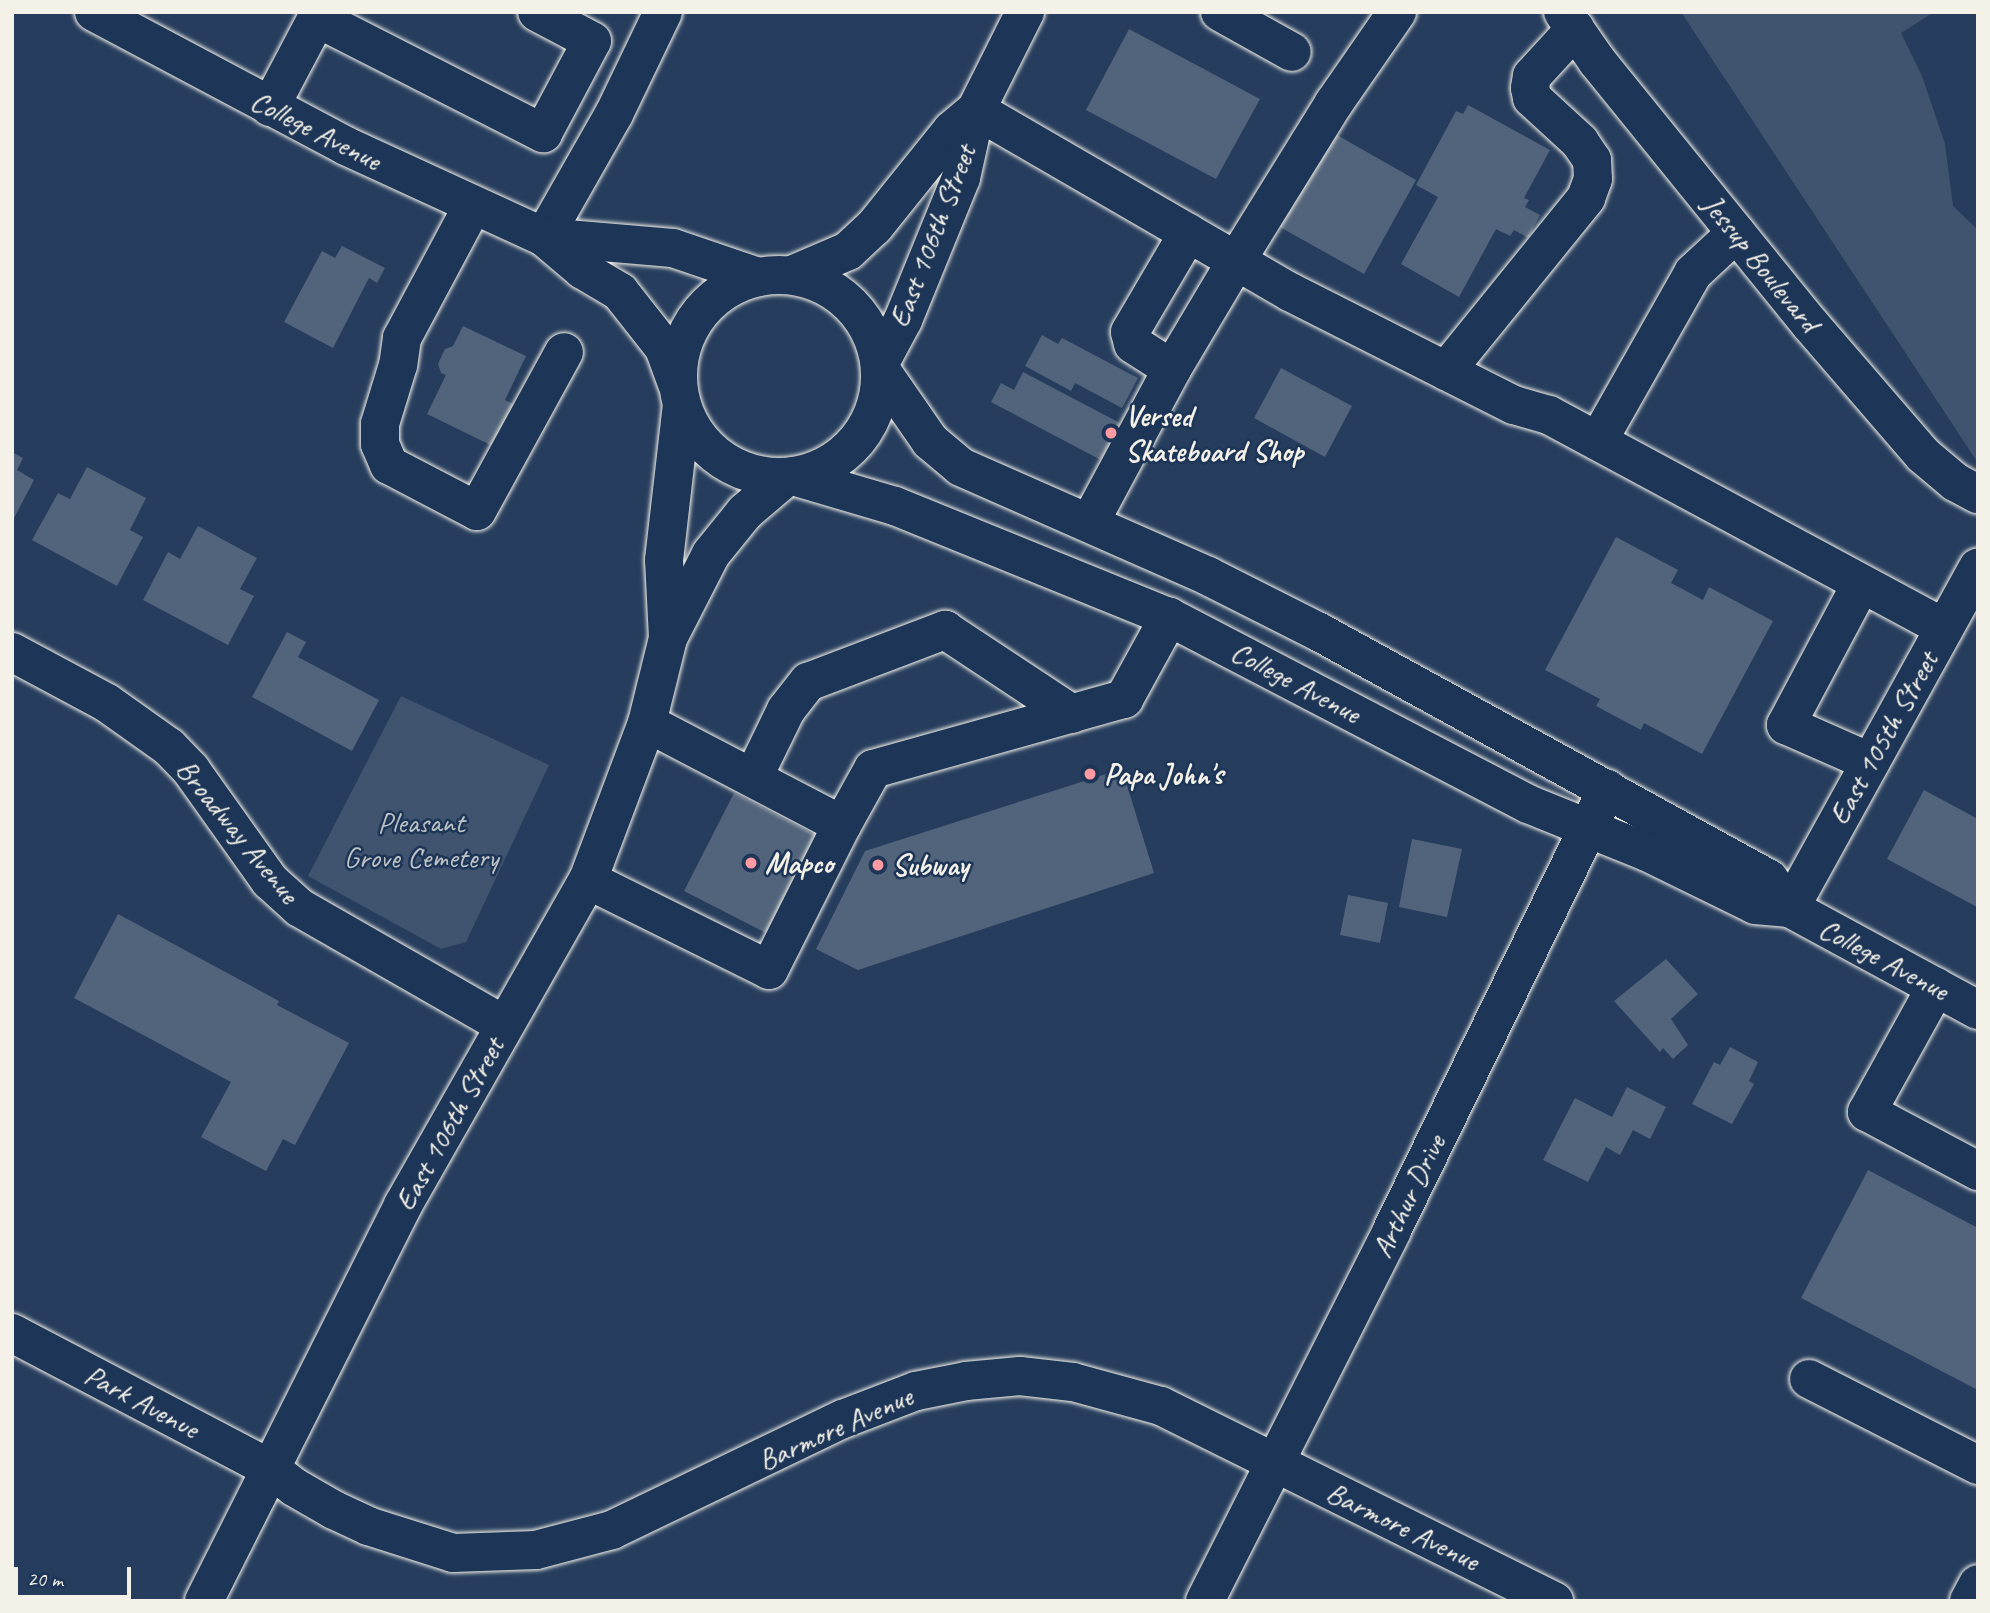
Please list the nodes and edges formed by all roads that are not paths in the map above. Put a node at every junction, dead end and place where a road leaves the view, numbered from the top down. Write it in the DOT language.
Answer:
graph roads {
  1 [pos="94,12"];
  2 [pos="537,12"];
  3 [pos="663,12"];
  4 [pos="1025,12"];
  5 [pos="1220,12"];
  6 [pos="1397,12"];
  7 [pos="318,15"];
  8 [pos="1569,21"];
  9 [pos="1292,52"];
  10 [pos="270,107"];
  11 [pos="976,110"];
  12 [pos="473,205"];
  13 [pos="1188,233"];
  14 [pos="1736,233"];
  15 [pos="544,237"];
  16 [pos="1236,261"];
  17 [pos="775,276"];
  18 [pos="564,352"];
  19 [pos="882,367"];
  20 [pos="1172,369"];
  21 [pos="1446,371"];
  22 [pos="680,396"];
  23 [pos="1598,441"];
  24 [pos="789,477"];
  25 [pos="1978,495"];
  26 [pos="1090,522"];
  27 [pos="1978,567"];
  28 [pos="1861,584"];
  29 [pos="1169,617"];
  30 [pos="1944,628"];
  31 [pos="668,638"];
  32 [pos="12,652"];
  33 [pos="1072,714"];
  34 [pos="648,723"];
  35 [pos="1870,762"];
  36 [pos="753,778"];
  37 [pos="1607,789"];
  38 [pos="842,825"];
  39 [pos="1587,829"];
  40 [pos="587,880"];
  41 [pos="1790,908"];
  42 [pos="1936,987"];
  43 [pos="1978,1010"];
  44 [pos="504,1025"];
  45 [pos="1978,1171"];
  46 [pos="12,1333"];
  47 [pos="1809,1379"];
  48 [pos="1275,1465"];
  49 [pos="1978,1465"];
  50 [pos="271,1469"];
  51 [pos="1978,1584"];
  52 [pos="204,1601"];
  53 [pos="1206,1601"];
  54 [pos="1554,1601"];
  55 [pos="1969,1601"];
  1 -- 10 [label="street, College Avenue"];
  2 -- 7 [label="street"];
  3 -- 15 [label="street"];
  4 -- 11 [label="street, East 106th Street"];
  5 -- 9 [label="street"];
  6 -- 16 [label="street"];
  7 -- 10 [label="street"];
  8 -- 14 [label="street, Jessup Boulevard"];
  8 -- 21 [label="street"];
  10 -- 12 [label="street, College Avenue"];
  11 -- 13 [label="street"];
  11 -- 17 [label="street, East 106th Street"];
  11 -- 19 [label="street, East 106th Street"];
  12 -- 15 [label="street, College Avenue"];
  12 -- 18 [label="street"];
  13 -- 16 [label="street"];
  13 -- 20 [label="street"];
  14 -- 23 [label="street"];
  14 -- 25 [label="street, Jessup Boulevard"];
  15 -- 17 [label="street, College Avenue"];
  15 -- 22 [label="street, College Avenue"];
  16 -- 20 [label="street"];
  16 -- 21 [label="street"];
  17 -- 19 [label="street"];
  17 -- 22 [label="street"];
  19 -- 24 [label="street"];
  19 -- 26 [label="street, College Avenue"];
  20 -- 26 [label="street"];
  21 -- 23 [label="street"];
  22 -- 24 [label="street"];
  22 -- 31 [label="street, East 106th Street"];
  23 -- 28 [label="street"];
  24 -- 29 [label="street, College Avenue"];
  24 -- 31 [label="street, East 106th Street"];
  26 -- 37 [label="street, College Avenue"];
  27 -- 30 [label="street, East 105th Street"];
  28 -- 30 [label="street"];
  28 -- 35 [label="street"];
  29 -- 33 [label="street"];
  29 -- 39 [label="street, College Avenue"];
  30 -- 35 [label="street, East 105th Street"];
  31 -- 34 [label="street, East 106th Street"];
  32 -- 44 [label="street, Broadway Avenue"];
  33 -- 36 [label="street"];
  33 -- 38 [label="street"];
  34 -- 36 [label="street"];
  34 -- 40 [label="street, East 106th Street"];
  35 -- 41 [label="street, East 105th Street"];
  36 -- 38 [label="street"];
  37 -- 39 [label="street, Arthur Drive"];
  37 -- 41 [label="street, College Avenue"];
  38 -- 40 [label="street"];
  39 -- 41 [label="street, College Avenue"];
  39 -- 48 [label="street, Arthur Drive"];
  40 -- 44 [label="street, East 106th Street"];
  41 -- 42 [label="street, College Avenue"];
  42 -- 43 [label="street, College Avenue"];
  42 -- 45 [label="street"];
  44 -- 50 [label="street, East 106th Street"];
  46 -- 50 [label="street, Park Avenue"];
  47 -- 49 [label="street"];
  48 -- 50 [label="street, Barmore Avenue"];
  48 -- 53 [label="street, Arthur Drive"];
  48 -- 54 [label="street, Barmore Avenue"];
  50 -- 52 [label="street, East 106th Street"];
  51 -- 55 [label="street"];
}
